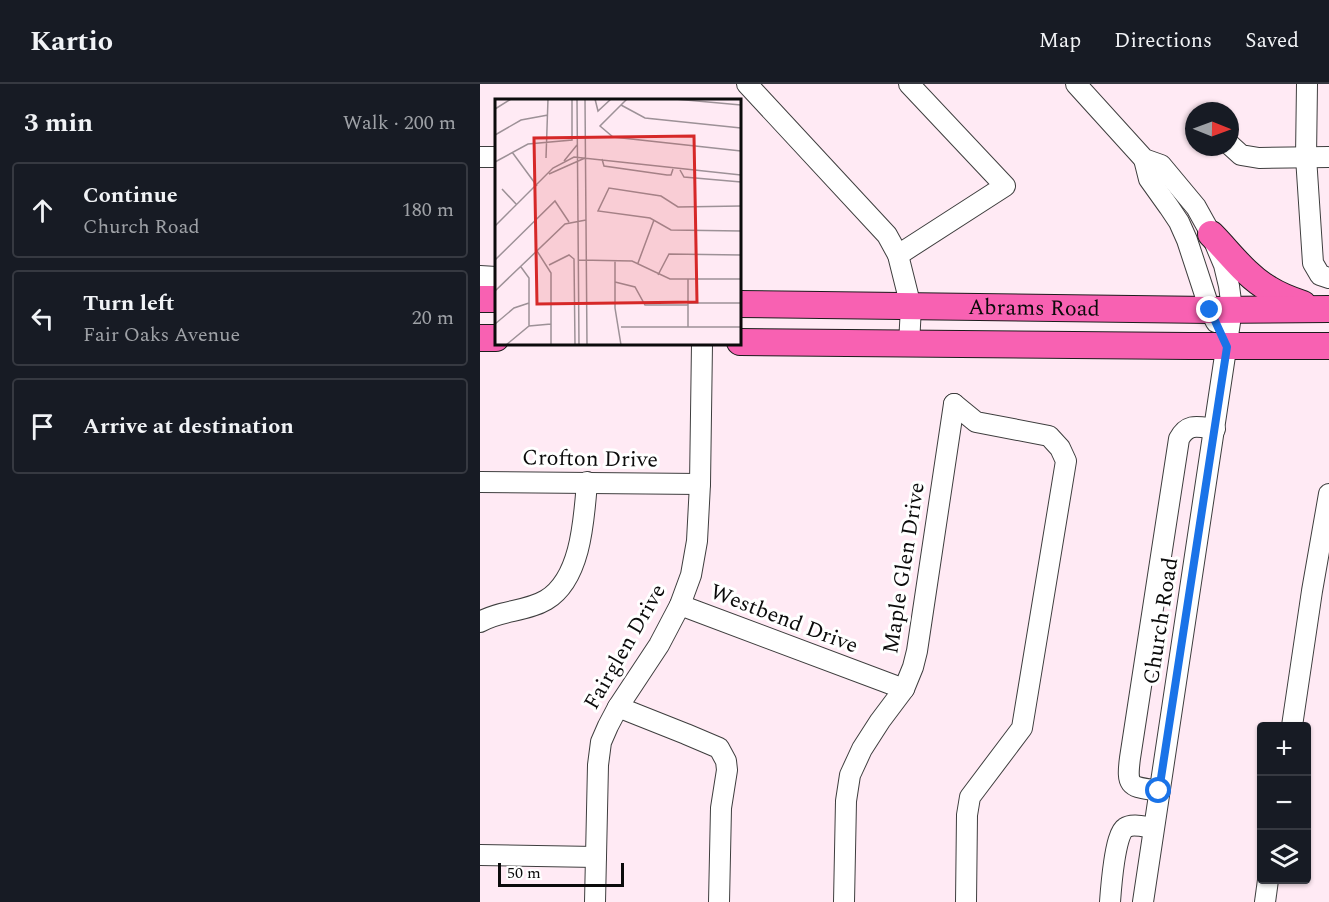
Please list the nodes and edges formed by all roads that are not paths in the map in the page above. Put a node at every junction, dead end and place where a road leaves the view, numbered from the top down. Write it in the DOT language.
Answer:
graph roads {
  1 [pos="909,84"];
  2 [pos="1307,84"];
  3 [pos="1084,87"];
  4 [pos="747,92"];
  5 [pos="1239,153"];
  6 [pos="1306,157"];
  7 [pos="1329,157"];
  8 [pos="1144,159"];
  9 [pos="1211,234"];
  10 [pos="898,255"];
  11 [pos="480,276"];
  12 [pos="495,277"];
  13 [pos="1329,278"];
  14 [pos="741,304"];
  15 [pos="911,307"];
  16 [pos="1322,309"];
  17 [pos="1221,310"];
  18 [pos="741,342"];
  19 [pos="909,344"];
  20 [pos="702,345"];
  21 [pos="1329,346"];
  22 [pos="1227,347"];
  23 [pos="1215,429"];
  24 [pos="480,482"];
  25 [pos="588,483"];
  26 [pos="700,484"];
  27 [pos="1329,494"];
  28 [pos="680,605"];
  29 [pos="480,622"];
  30 [pos="904,689"];
  31 [pos="618,707"];
  32 [pos="1293,722"];
  33 [pos="1159,791"];
  34 [pos="1153,828"];
  35 [pos="480,855"];
  36 [pos="596,857"];
  37 [pos="1267,884"];
  38 [pos="595,902"];
  39 [pos="719,902"];
  40 [pos="844,902"];
  41 [pos="966,902"];
  42 [pos="1110,902"];
  43 [pos="1143,902"];
  44 [pos="1265,902"];
  1 -- 10 [label="street"];
  2 -- 6 [label="street"];
  3 -- 8 [label="street"];
  4 -- 10 [label="street"];
  5 -- 6 [label="street"];
  6 -- 7 [label="street"];
  6 -- 13 [label="street"];
  8 -- 9 [label="street"];
  8 -- 17 [label="street"];
  9 -- 16 [label="main road"];
  9 -- 17 [label="street"];
  10 -- 15 [label="street"];
  11 -- 12 [label="street"];
  14 -- 15 [label="main road, Abrams Road"];
  15 -- 17 [label="main road, Abrams Road"];
  15 -- 19 [label="street"];
  16 -- 17 [label="main road, Abrams Road"];
  17 -- 22 [label="street"];
  18 -- 19 [label="main road, Abrams Road"];
  19 -- 22 [label="main road, Abrams Road"];
  20 -- 26 [label="street, Fairglen Drive"];
  21 -- 22 [label="main road, Abrams Road"];
  22 -- 23 [label="street, Church Road"];
  23 -- 33 [label="street, Church Road"];
  23 -- 33 [label="street"];
  24 -- 25 [label="street, Crofton Drive"];
  25 -- 26 [label="street, Crofton Drive"];
  25 -- 29 [label="street"];
  26 -- 28 [label="street, Fairglen Drive"];
  27 -- 32 [label="street"];
  28 -- 30 [label="street, Westbend Drive"];
  28 -- 31 [label="street, Fairglen Drive"];
  30 -- 40 [label="street, Maple Glen Drive"];
  30 -- 41 [label="street, Maple Glen Drive"];
  31 -- 36 [label="street, Fairglen Drive"];
  31 -- 39 [label="street"];
  33 -- 34 [label="street, Church Road"];
  34 -- 42 [label="street"];
  34 -- 43 [label="street, Church Road"];
  35 -- 36 [label="street"];
  36 -- 38 [label="street, Fairglen Drive"];
  37 -- 44 [label="street"];
}
